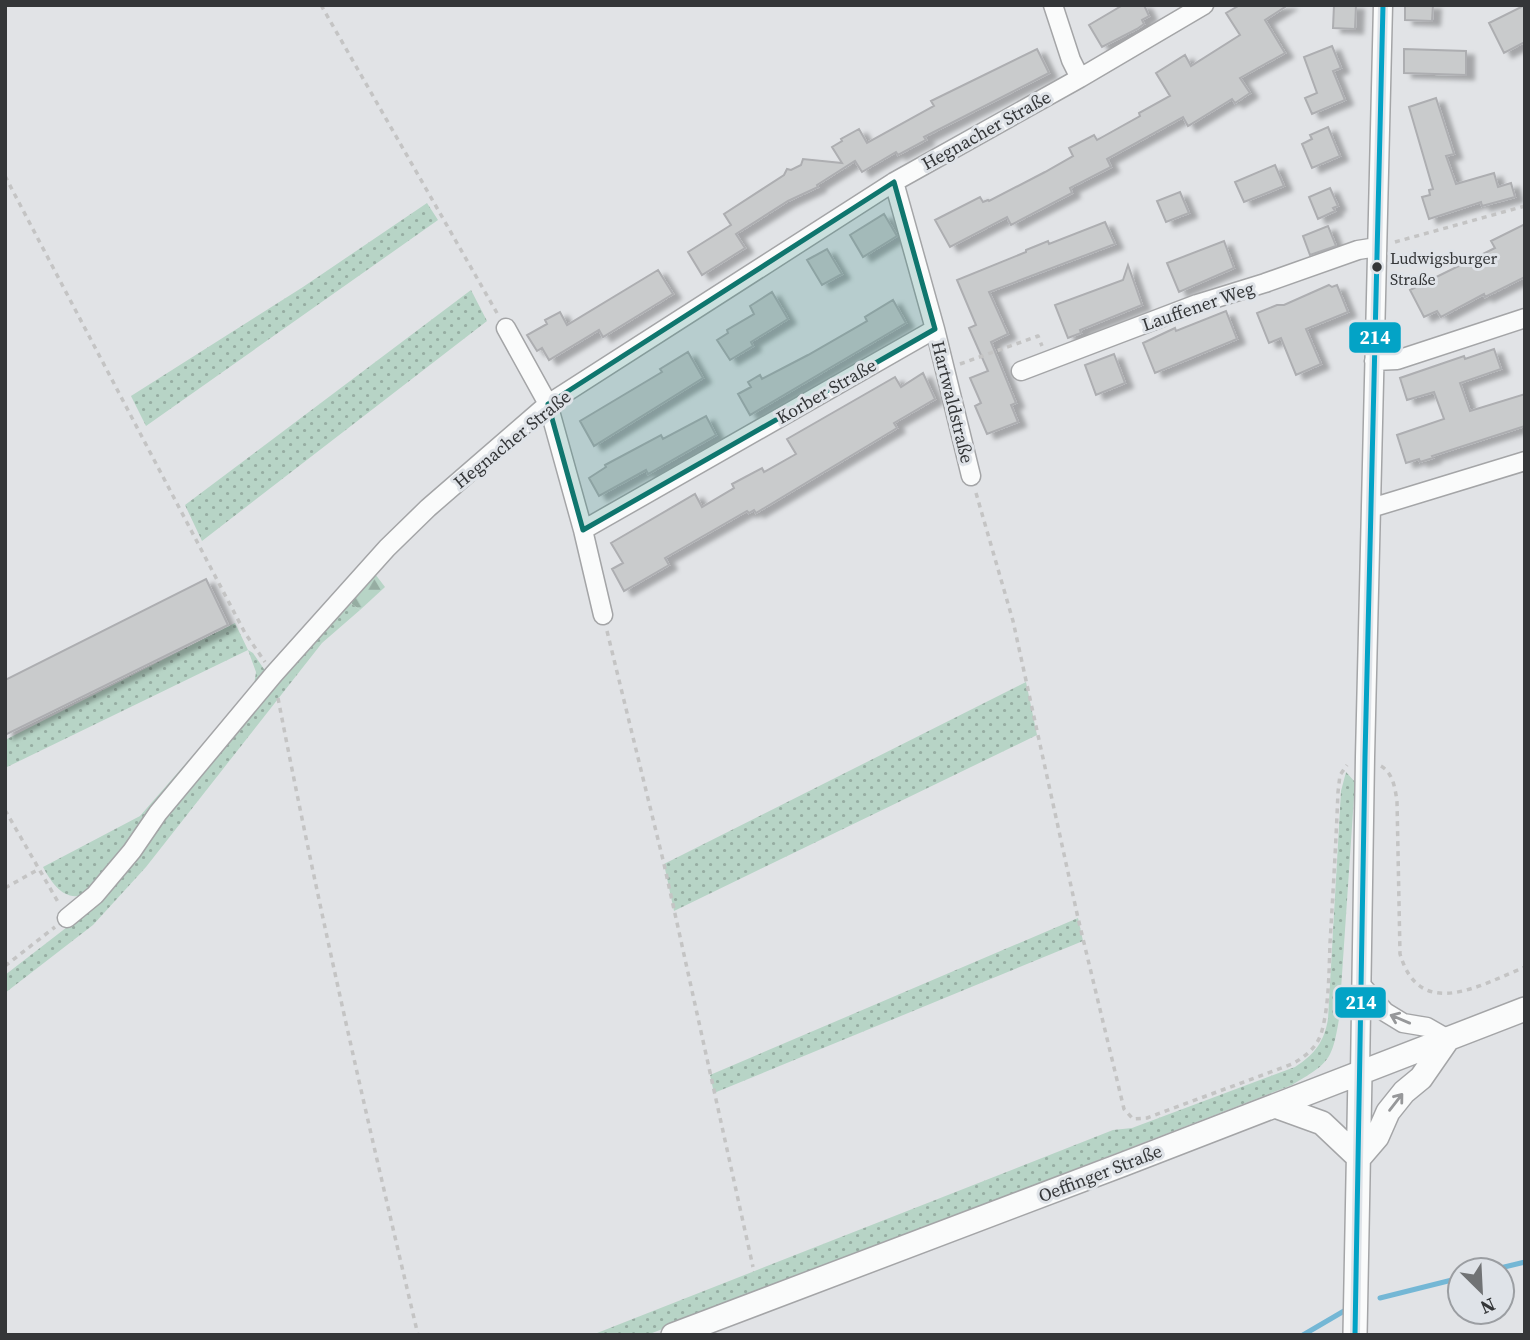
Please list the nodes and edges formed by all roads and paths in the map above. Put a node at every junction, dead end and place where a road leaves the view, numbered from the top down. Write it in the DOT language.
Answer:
graph roads {
  1 [pos="321,5"];
  2 [pos="1053,5"];
  3 [pos="1204,5"];
  4 [pos="1384,5"];
  5 [pos="1080,78"];
  6 [pos="5,176"];
  7 [pos="894,182"];
  8 [pos="1525,206"];
  9 [pos="1377,247"];
  10 [pos="1525,318"];
  11 [pos="506,328"];
  12 [pos="935,328"];
  13 [pos="1047,361"];
  14 [pos="1374,361"];
  15 [pos="945,369"];
  16 [pos="1021,371"];
  17 [pos="548,404"];
  18 [pos="1525,461"];
  19 [pos="971,476"];
  20 [pos="1370,508"];
  21 [pos="583,530"];
  22 [pos="603,615"];
  23 [pos="274,674"];
  24 [pos="1365,757"];
  25 [pos="5,810"];
  26 [pos="39,869"];
  27 [pos="5,888"];
  28 [pos="67,918"];
  29 [pos="5,966"];
  30 [pos="1525,967"];
  31 [pos="1362,986"];
  32 [pos="1525,1009"];
  33 [pos="1448,1039"];
  34 [pos="1360,1074"];
  35 [pos="1275,1106"];
  36 [pos="1359,1158"];
  37 [pos="753,1268"];
  38 [pos="418,1335"];
  39 [pos="673,1335"];
  40 [pos="1355,1335"];
  1 -- 11 [label="path"];
  2 -- 5 [label="street"];
  3 -- 5 [label="street, Hegnacher Straße"];
  4 -- 9 [label="street"];
  5 -- 7 [label="street, Hegnacher Straße"];
  6 -- 23 [label="path"];
  7 -- 12 [label="street"];
  7 -- 17 [label="street, Hegnacher Straße"];
  8 -- 9 [label="path"];
  9 -- 13 [label="street, Lauffener Weg"];
  9 -- 14 [label="street"];
  10 -- 14 [label="street"];
  11 -- 17 [label="street"];
  12 -- 15 [label="street, Hartwaldstraße"];
  12 -- 21 [label="street, Korber Straße"];
  13 -- 15 [label="path"];
  13 -- 16 [label="street, Lauffener Weg"];
  14 -- 20 [label="street"];
  15 -- 19 [label="street, Hartwaldstraße"];
  17 -- 21 [label="street"];
  17 -- 23 [label="street, Hegnacher Straße"];
  18 -- 20 [label="street"];
  19 -- 24 [label="path"];
  20 -- 24 [label="street"];
  21 -- 22 [label="street"];
  22 -- 37 [label="path"];
  23 -- 28 [label="street, Hegnacher Straße"];
  23 -- 38 [label="path"];
  24 -- 30 [label="path"];
  24 -- 31 [label="street"];
  25 -- 26 [label="path"];
  26 -- 27 [label="path"];
  26 -- 28 [label="path"];
  28 -- 29 [label="path"];
  33 -- 31 [label="street, one-way"];
  31 -- 34 [label="street"];
  32 -- 33 [label="main road, Oeffinger Straße"];
  33 -- 34 [label="main road, Oeffinger Straße"];
  36 -- 33 [label="main road, one-way"];
  34 -- 35 [label="main road, Oeffinger Straße"];
  34 -- 36 [label="main road"];
  35 -- 36 [label="main road"];
  35 -- 39 [label="main road, Oeffinger Straße"];
  36 -- 40 [label="main road"];
}
